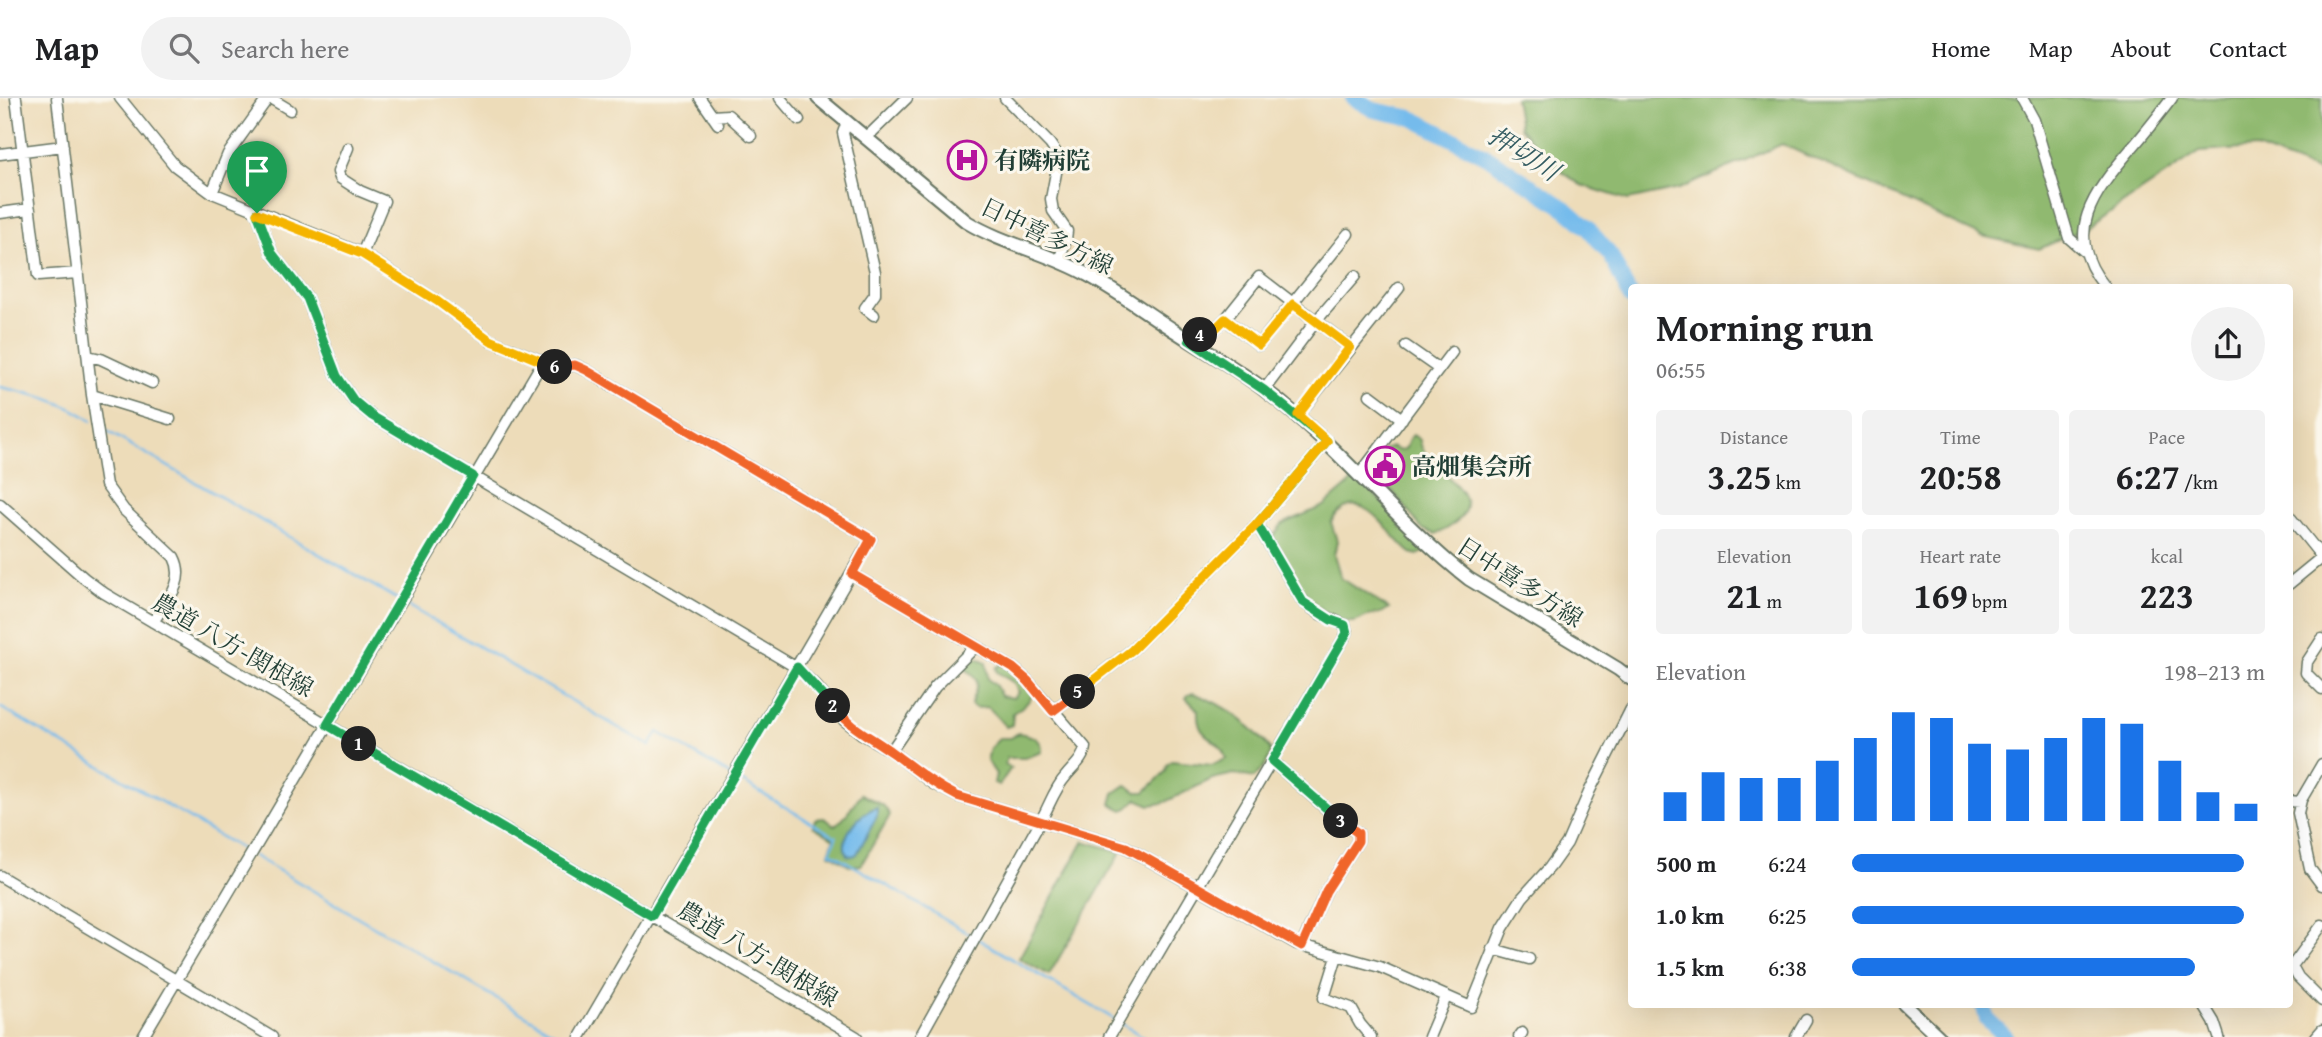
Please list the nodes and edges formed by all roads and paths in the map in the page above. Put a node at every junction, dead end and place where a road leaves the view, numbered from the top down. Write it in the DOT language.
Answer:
graph roads {
  1 [pos="16,98"];
  2 [pos="57,98"];
  3 [pos="120,98"];
  4 [pos="269,98"];
  5 [pos="699,98"];
  6 [pos="780,98"];
  7 [pos="818,98"];
  8 [pos="907,98"];
  9 [pos="1005,98"];
  10 [pos="2022,98"];
  11 [pos="2172,98"];
  12 [pos="290,110"];
  13 [pos="799,120"];
  14 [pos="847,122"];
  15 [pos="751,136"];
  16 [pos="866,138"];
  17 [pos="63,146"];
  18 [pos="348,148"];
  19 [pos="22,151"];
  20 [pos="0,154"];
  21 [pos="212,193"];
  22 [pos="30,209"];
  23 [pos="257,213"];
  24 [pos="0,214"];
  25 [pos="1348,234"];
  26 [pos="362,254"];
  27 [pos="1059,261"];
  28 [pos="2091,264"];
  29 [pos="78,272"];
  30 [pos="1355,276"];
  31 [pos="2103,284"];
  32 [pos="1399,288"];
  33 [pos="1293,304"];
  34 [pos="874,315"];
  35 [pos="1225,319"];
  36 [pos="1316,321"];
  37 [pos="1189,340"];
  38 [pos="1406,346"];
  39 [pos="1350,347"];
  40 [pos="1452,352"];
  41 [pos="88,356"];
  42 [pos="542,363"];
  43 [pos="1439,369"];
  44 [pos="152,383"];
  45 [pos="1264,390"];
  46 [pos="92,395"];
  47 [pos="1370,395"];
  48 [pos="1298,415"];
  49 [pos="170,419"];
  50 [pos="1402,419"];
  51 [pos="1327,441"];
  52 [pos="1360,474"];
  53 [pos="473,476"];
  54 [pos="0,504"];
  55 [pos="2293,521"];
  56 [pos="1257,524"];
  57 [pos="852,574"];
  58 [pos="2293,581"];
  59 [pos="153,622"];
  60 [pos="2322,639"];
  61 [pos="975,647"];
  62 [pos="797,667"];
  63 [pos="1628,677"];
  64 [pos="2322,689"];
  65 [pos="1053,711"];
  66 [pos="1628,715"];
  67 [pos="327,725"];
  68 [pos="891,751"];
  69 [pos="1272,761"];
  70 [pos="2322,764"];
  71 [pos="2293,801"];
  72 [pos="2300,802"];
  73 [pos="1041,822"];
  74 [pos="2294,826"];
  75 [pos="0,876"];
  76 [pos="2322,886"];
  77 [pos="1197,887"];
  78 [pos="652,916"];
  79 [pos="2322,926"];
  80 [pos="1302,946"];
  81 [pos="1493,949"];
  82 [pos="1337,956"];
  83 [pos="1529,959"];
  84 [pos="2293,965"];
  85 [pos="2293,968"];
  86 [pos="176,981"];
  87 [pos="1446,998"];
  88 [pos="2322,1001"];
  89 [pos="1908,1008"];
  90 [pos="2205,1008"];
  91 [pos="1806,1020"];
  92 [pos="2322,1030"];
  93 [pos="143,1037"];
  94 [pos="272,1037"];
  95 [pos="580,1037"];
  96 [pos="857,1037"];
  97 [pos="920,1037"];
  98 [pos="1109,1037"];
  99 [pos="1371,1037"];
  100 [pos="1429,1037"];
  101 [pos="1796,1037"];
  102 [pos="1939,1037"];
  103 [pos="2219,1037"];
  104 [pos="2316,1037"];
  1 -- 19 [label="street"];
  2 -- 17 [label="street"];
  3 -- 21 [label="street"];
  4 -- 12 [label="street"];
  4 -- 21 [label="street"];
  5 -- 15 [label="street"];
  6 -- 13 [label="street"];
  7 -- 14 [label="main road, 日中喜多方線"];
  8 -- 16 [label="street"];
  9 -- 27 [label="street"];
  10 -- 28 [label="street"];
  11 -- 28 [label="street"];
  14 -- 16 [label="main road, 日中喜多方線"];
  14 -- 34 [label="street"];
  16 -- 27 [label="main road, 日中喜多方線"];
  17 -- 19 [label="street"];
  17 -- 29 [label="street"];
  18 -- 26 [label="street"];
  19 -- 20 [label="street"];
  19 -- 22 [label="street"];
  21 -- 23 [label="street"];
  22 -- 24 [label="street"];
  22 -- 29 [label="street"];
  23 -- 26 [label="street"];
  23 -- 53 [label="street"];
  25 -- 33 [label="street"];
  26 -- 42 [label="street"];
  27 -- 37 [label="main road, 日中喜多方線"];
  28 -- 31 [label="street"];
  29 -- 41 [label="street"];
  30 -- 36 [label="street"];
  32 -- 39 [label="street"];
  33 -- 35 [label="street"];
  33 -- 35 [label="street"];
  33 -- 36 [label="street"];
  35 -- 37 [label="street"];
  36 -- 39 [label="street"];
  36 -- 45 [label="street"];
  37 -- 45 [label="main road, 日中喜多方線"];
  38 -- 43 [label="street"];
  39 -- 48 [label="street"];
  40 -- 43 [label="street"];
  41 -- 44 [label="street"];
  41 -- 46 [label="street"];
  42 -- 53 [label="street"];
  42 -- 57 [label="street"];
  43 -- 50 [label="street"];
  45 -- 48 [label="main road, 日中喜多方線"];
  46 -- 49 [label="street"];
  46 -- 59 [label="street"];
  47 -- 50 [label="street"];
  48 -- 51 [label="main road, 日中喜多方線"];
  50 -- 52 [label="street"];
  51 -- 52 [label="main road, 日中喜多方線"];
  51 -- 56 [label="street"];
  52 -- 63 [label="main road, 日中喜多方線"];
  53 -- 62 [label="street"];
  53 -- 67 [label="street"];
  54 -- 59 [label="street, 農道 八方-関根線"];
  55 -- 58 [label="street"];
  56 -- 65 [label="street"];
  56 -- 69 [label="street"];
  57 -- 61 [label="street"];
  57 -- 62 [label="street"];
  59 -- 67 [label="street, 農道 八方-関根線"];
  60 -- 64 [label="street"];
  61 -- 65 [label="street"];
  61 -- 68 [label="street"];
  62 -- 68 [label="street"];
  62 -- 78 [label="street"];
  65 -- 73 [label="street"];
  66 -- 81 [label="street"];
  67 -- 78 [label="street, 農道 八方-関根線"];
  67 -- 86 [label="street"];
  68 -- 73 [label="street"];
  69 -- 77 [label="street"];
  69 -- 80 [label="street"];
  70 -- 72 [label="street"];
  71 -- 72 [label="street"];
  72 -- 74 [label="street"];
  73 -- 77 [label="street"];
  73 -- 97 [label="street"];
  74 -- 76 [label="street"];
  75 -- 86 [label="street"];
  77 -- 80 [label="street"];
  77 -- 98 [label="street"];
  78 -- 95 [label="street"];
  78 -- 96 [label="street, 農道 八方-関根線"];
  79 -- 84 [label="street"];
  80 -- 82 [label="street"];
  81 -- 83 [label="street"];
  81 -- 87 [label="street"];
  82 -- 87 [label="street"];
  82 -- 99 [label="street"];
  85 -- 88 [label="street"];
  86 -- 93 [label="street"];
  86 -- 94 [label="street"];
  87 -- 100 [label="street"];
  89 -- 102 [label="main road"];
  90 -- 103 [label="street"];
  91 -- 101 [label="street"];
  92 -- 104 [label="street"];
}
